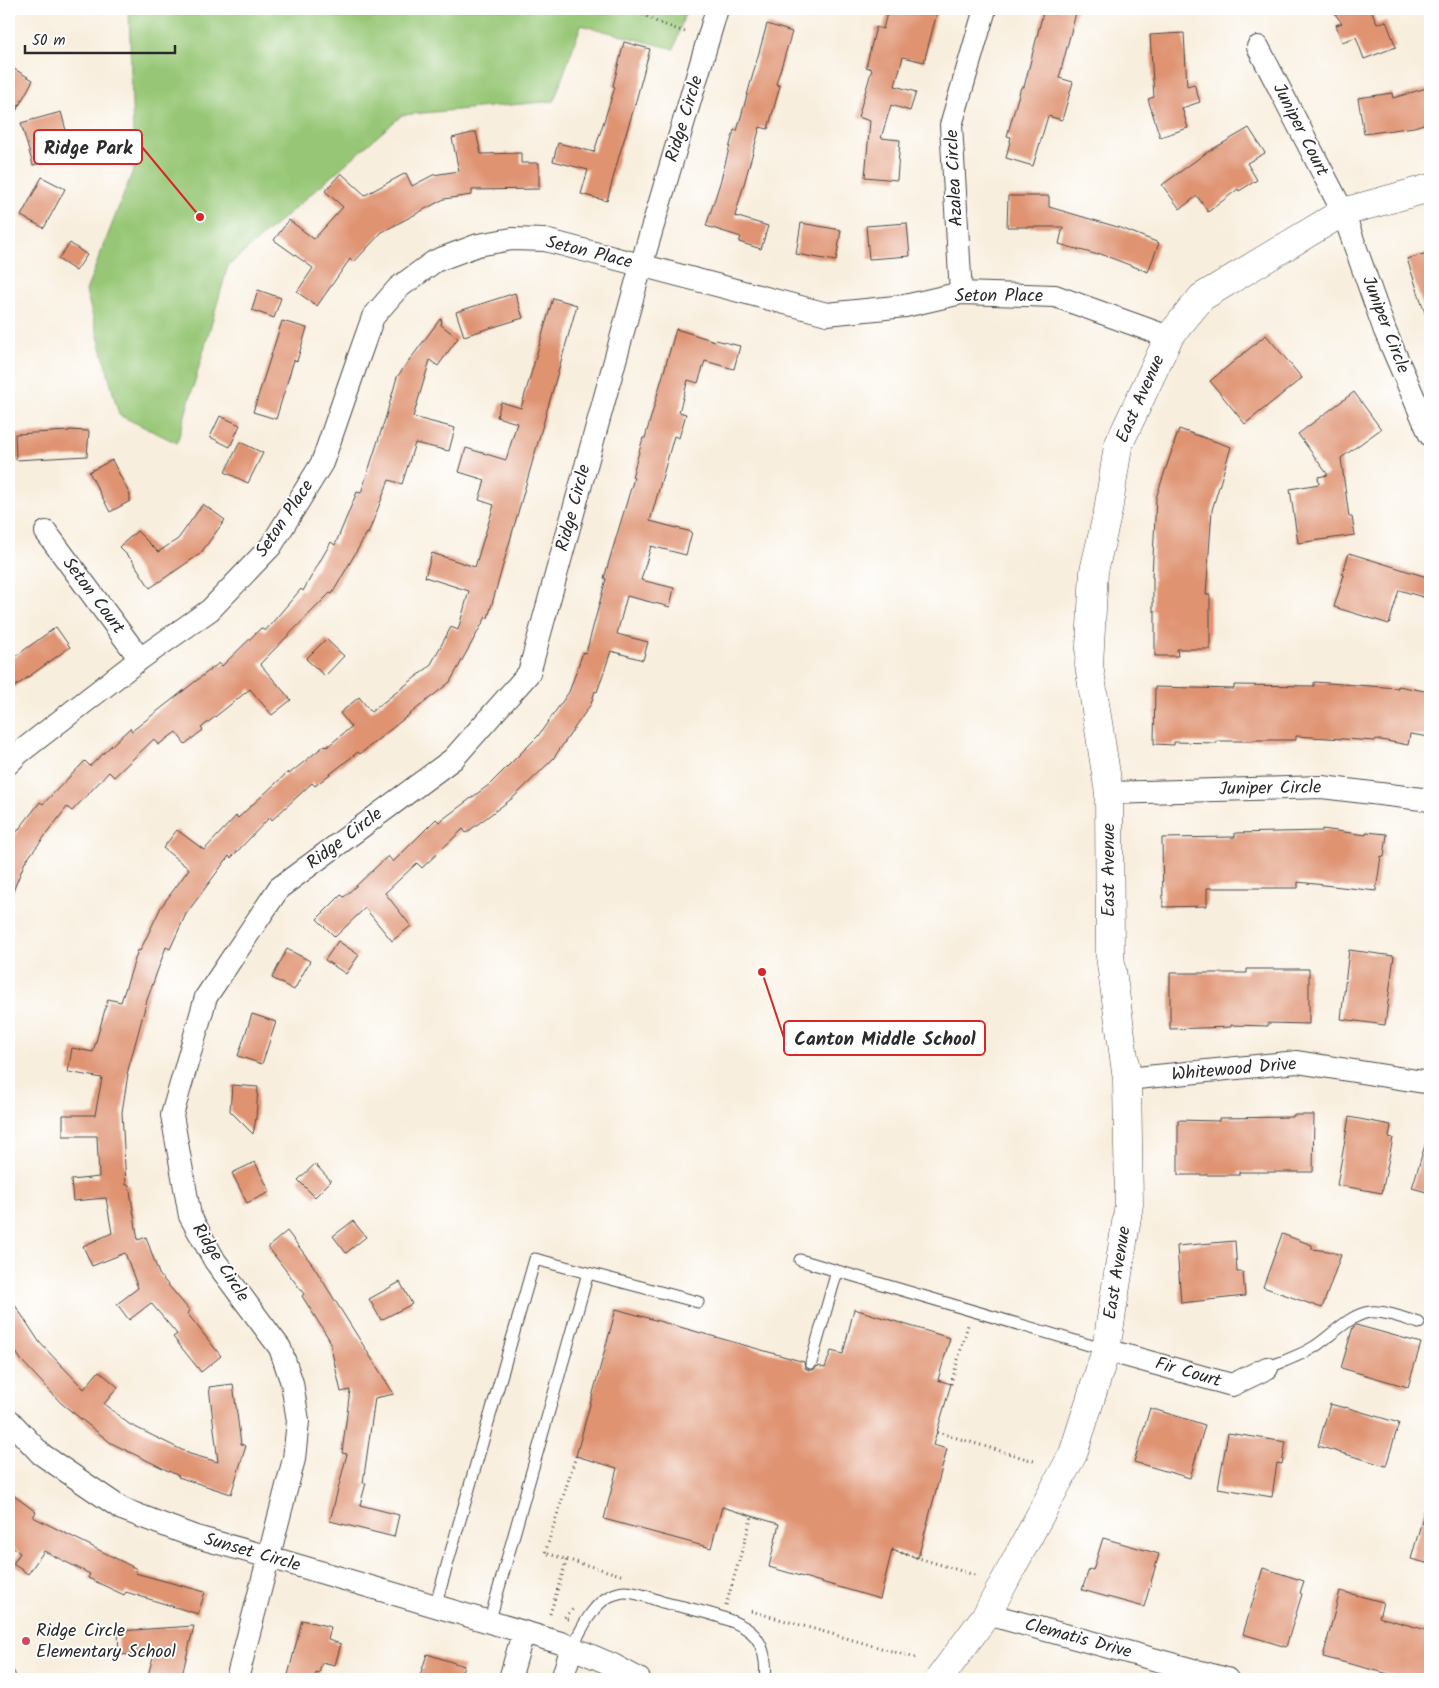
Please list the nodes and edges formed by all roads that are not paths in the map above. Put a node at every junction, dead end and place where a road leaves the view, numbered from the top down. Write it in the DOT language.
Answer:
graph roads {
  1 [pos="717,9"];
  2 [pos="985,9"];
  3 [pos="1258,47"];
  4 [pos="1430,188"];
  5 [pos="1343,212"];
  6 [pos="641,266"];
  7 [pos="961,293"];
  8 [pos="1169,337"];
  9 [pos="1430,435"];
  10 [pos="46,532"];
  11 [pos="140,660"];
  12 [pos="9,763"];
  13 [pos="1109,793"];
  14 [pos="1430,800"];
  15 [pos="1126,1079"];
  16 [pos="1430,1083"];
  17 [pos="800,1260"];
  18 [pos="837,1271"];
  19 [pos="588,1273"];
  20 [pos="698,1302"];
  21 [pos="1419,1323"];
  22 [pos="1106,1350"];
  23 [pos="811,1363"];
  24 [pos="1267,1368"];
  25 [pos="9,1420"];
  26 [pos="269,1557"];
  27 [pos="435,1607"];
  28 [pos="987,1614"];
  29 [pos="488,1623"];
  30 [pos="523,1632"];
  31 [pos="572,1647"];
  32 [pos="9,1675"];
  33 [pos="10,1679"];
  34 [pos="237,1679"];
  35 [pos="510,1679"];
  36 [pos="562,1679"];
  37 [pos="639,1679"];
  38 [pos="765,1679"];
  39 [pos="939,1679"];
  40 [pos="1227,1679"];
  1 -- 6 [label="street, Ridge Circle"];
  2 -- 7 [label="street, Azalea Circle"];
  3 -- 5 [label="street, Juniper Court"];
  4 -- 5 [label="street, East Avenue"];
  5 -- 8 [label="street, East Avenue"];
  5 -- 9 [label="street, Juniper Circle"];
  6 -- 7 [label="street, Seton Place"];
  6 -- 11 [label="street, Seton Place"];
  6 -- 26 [label="street, Ridge Circle"];
  7 -- 8 [label="street, Seton Place"];
  8 -- 13 [label="street, East Avenue"];
  10 -- 11 [label="street, Seton Court"];
  11 -- 12 [label="street, Seton Place"];
  13 -- 14 [label="street, Juniper Circle"];
  13 -- 15 [label="street, East Avenue"];
  15 -- 16 [label="street, Whitewood Drive"];
  15 -- 22 [label="street, East Avenue"];
  17 -- 18 [label="lane"];
  18 -- 22 [label="lane"];
  18 -- 23 [label="lane"];
  19 -- 20 [label="lane"];
  19 -- 27 [label="lane"];
  19 -- 29 [label="lane"];
  21 -- 24 [label="lane"];
  22 -- 24 [label="street, Fir Court"];
  22 -- 28 [label="street, East Avenue"];
  25 -- 26 [label="street, Sunset Circle"];
  26 -- 27 [label="street, Sunset Circle"];
  26 -- 34 [label="street, Ridge Circle"];
  27 -- 29 [label="street, Sunset Circle"];
  28 -- 39 [label="street, East Avenue"];
  28 -- 40 [label="street, Clematis Drive"];
  29 -- 30 [label="street, Sunset Circle"];
  30 -- 31 [label="street, Sunset Circle"];
  30 -- 35 [label="street"];
  31 -- 36 [label="street"];
  31 -- 37 [label="street, Sunset Circle"];
  31 -- 38 [label="lane"];
  32 -- 33 [label="lane"];
}
